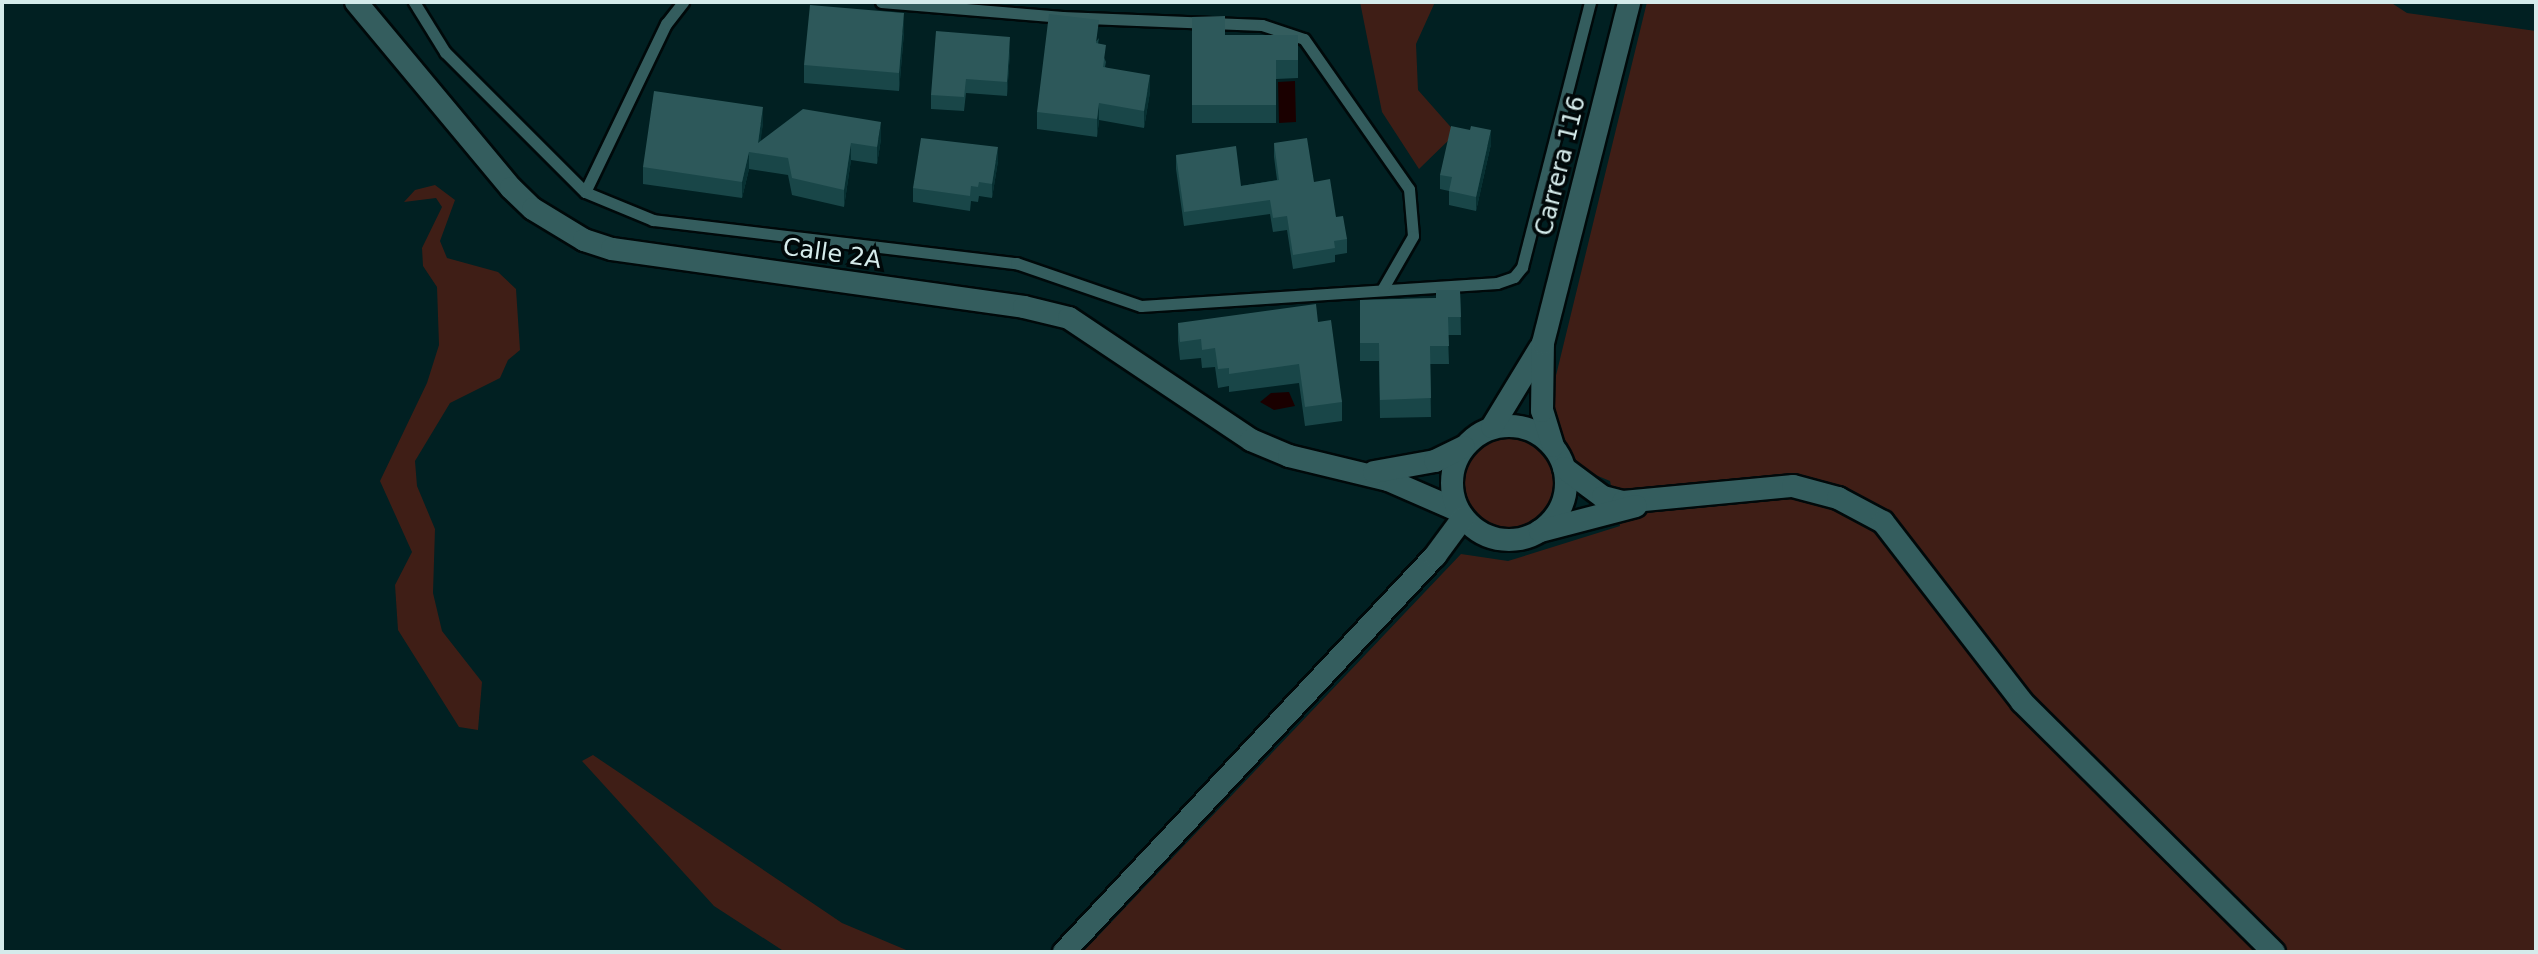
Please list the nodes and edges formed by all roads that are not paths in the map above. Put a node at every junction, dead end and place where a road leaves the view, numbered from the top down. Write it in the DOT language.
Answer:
graph roads {
  1 [pos="356,2"];
  2 [pos="414,2"];
  3 [pos="683,2"];
  4 [pos="881,2"];
  5 [pos="1590,2"];
  6 [pos="1629,2"];
  7 [pos="585,192"];
  8 [pos="1383,288"];
  9 [pos="1543,343"];
  10 [pos="1492,427"];
  11 [pos="1553,446"];
  12 [pos="1464,447"];
  13 [pos="1564,468"];
  14 [pos="1363,473"];
  15 [pos="1649,502"];
  16 [pos="1467,520"];
  17 [pos="1540,531"];
  18 [pos="1064,952"];
  19 [pos="2274,952"];
  1 -- 14 [label="street, Calle 2A"];
  2 -- 7 [label="lane"];
  3 -- 7 [label="lane"];
  4 -- 8 [label="lane"];
  5 -- 8 [label="lane"];
  6 -- 9 [label="street, Carrera 116"];
  7 -- 8 [label="lane"];
  9 -- 10 [label="street, Carrera 116"];
  9 -- 11 [label="street, Carrera 116"];
  10 -- 11 [label="street"];
  10 -- 12 [label="street"];
  11 -- 13 [label="street"];
  12 -- 14 [label="street, Calle 2A"];
  12 -- 16 [label="street"];
  13 -- 15 [label="street"];
  13 -- 17 [label="street"];
  14 -- 16 [label="street, Calle 2A"];
  15 -- 17 [label="street"];
  15 -- 19 [label="street"];
  16 -- 17 [label="street"];
  16 -- 18 [label="street"];
}
